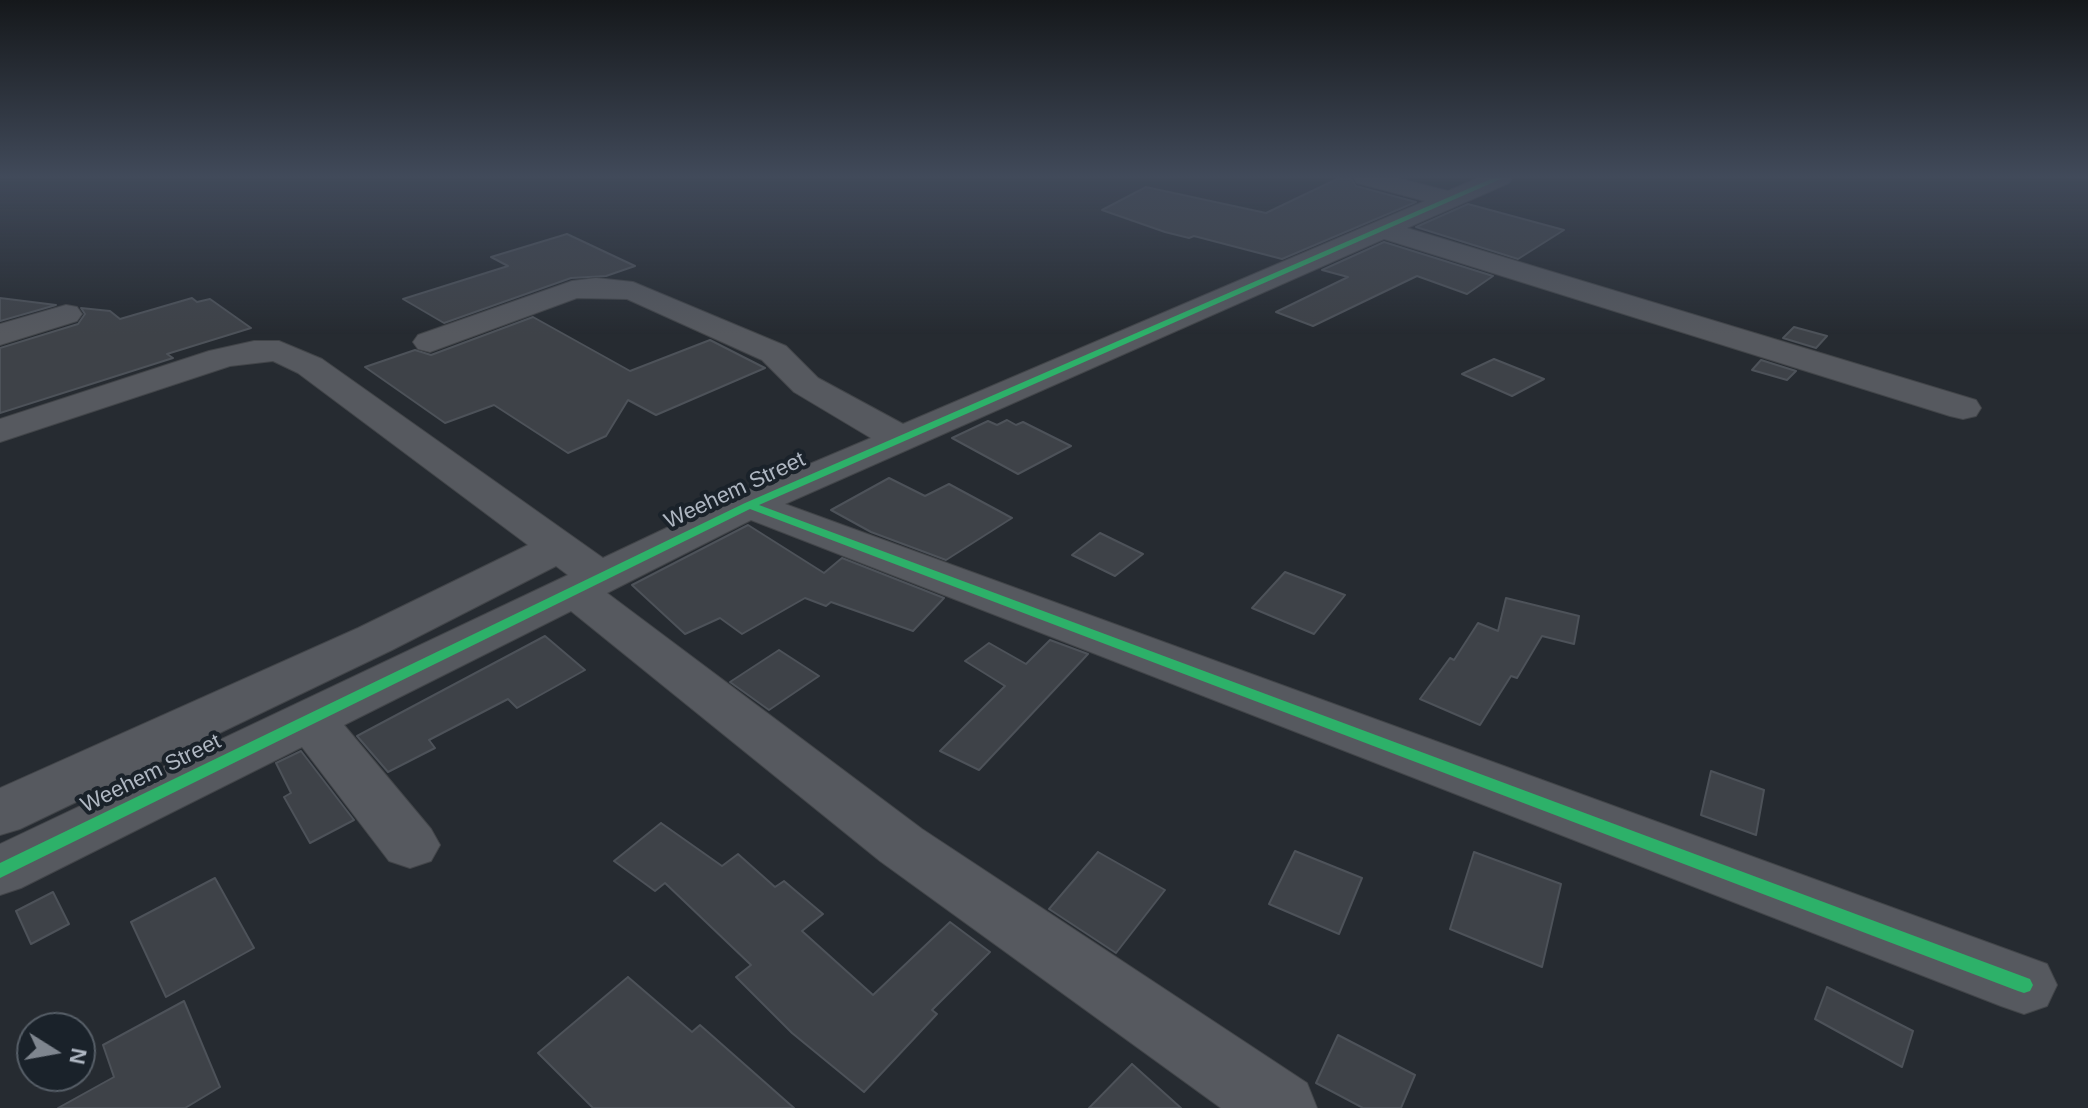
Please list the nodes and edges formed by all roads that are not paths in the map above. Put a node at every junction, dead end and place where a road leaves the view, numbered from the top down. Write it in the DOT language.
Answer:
graph roads {
  1 [pos="1384,230"];
  2 [pos="66,314"];
  3 [pos="0,335"];
  4 [pos="430,342"];
  5 [pos="1963,408"];
  6 [pos="0,431"];
  7 [pos="901,439"];
  8 [pos="749,505"];
  9 [pos="577,571"];
  10 [pos="309,719"];
  11 [pos="0,813"];
  12 [pos="410,845"];
  13 [pos="0,871"];
  14 [pos="2024,985"];
  15 [pos="1281,1108"];
  1 -- 5 [label="street"];
  1 -- 7 [label="street, Weehem Street"];
  2 -- 3 [label="street"];
  4 -- 7 [label="street"];
  6 -- 9 [label="street"];
  7 -- 8 [label="street, Weehem Street"];
  8 -- 9 [label="street, Weehem Street"];
  8 -- 14 [label="street"];
  9 -- 10 [label="street, Weehem Street"];
  9 -- 11 [label="street"];
  9 -- 15 [label="street"];
  10 -- 12 [label="street"];
  10 -- 13 [label="street, Weehem Street"];
}
